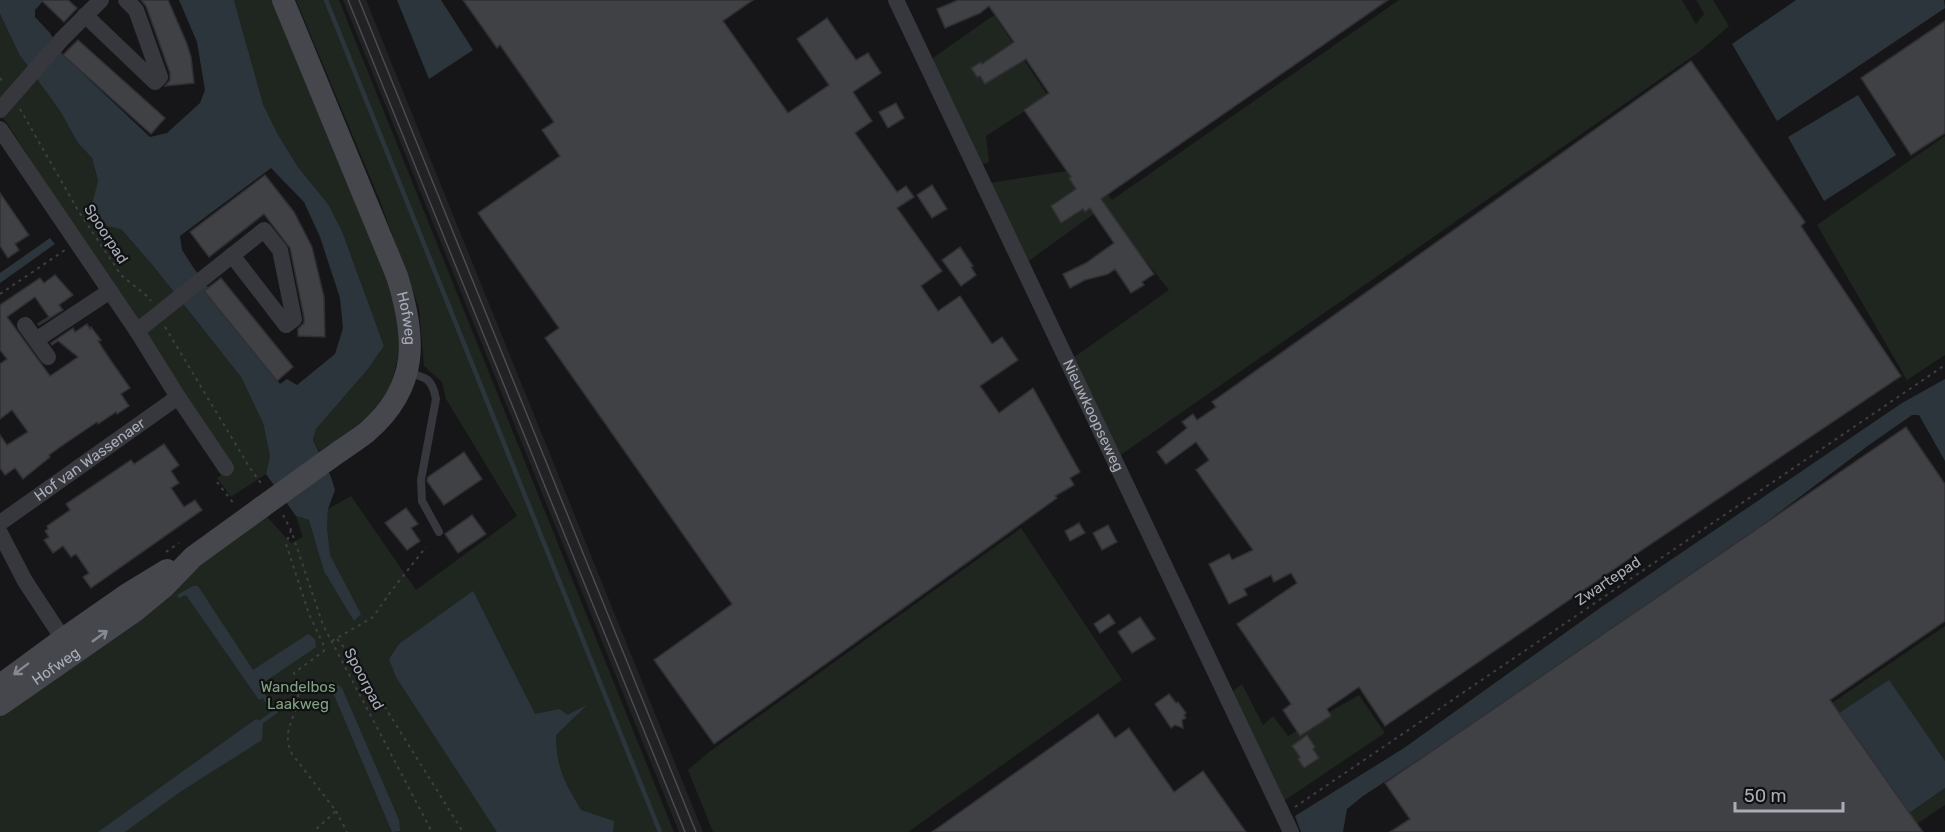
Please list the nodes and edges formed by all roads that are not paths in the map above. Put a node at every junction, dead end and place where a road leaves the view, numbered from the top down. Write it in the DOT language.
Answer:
graph roads {
  1 [pos="101,0"];
  2 [pos="126,0"];
  3 [pos="283,0"];
  4 [pos="896,0"];
  5 [pos="85,15"];
  6 [pos="0,111"];
  7 [pos="0,129"];
  8 [pos="232,255"];
  9 [pos="110,291"];
  10 [pos="24,325"];
  11 [pos="137,331"];
  12 [pos="36,340"];
  13 [pos="48,357"];
  14 [pos="407,372"];
  15 [pos="178,397"];
  16 [pos="226,468"];
  17 [pos="0,523"];
  18 [pos="439,532"];
  19 [pos="0,533"];
  20 [pos="68,647"];
  21 [pos="0,685"];
  22 [pos="0,705"];
  23 [pos="1291,832"];
  1 -- 5 [label="street"];
  2 -- 5 [label="street"];
  3 -- 14 [label="main road, Hofweg"];
  4 -- 23 [label="street, Nieuwkoopseweg"];
  5 -- 6 [label="street"];
  7 -- 9 [label="street"];
  8 -- 8 [label="street"];
  8 -- 11 [label="street"];
  9 -- 11 [label="street"];
  9 -- 12 [label="street"];
  10 -- 12 [label="street"];
  11 -- 15 [label="street"];
  12 -- 13 [label="street"];
  14 -- 18 [label="lane"];
  14 -- 20 [label="main road, Hofweg, bridge"];
  15 -- 16 [label="street"];
  15 -- 17 [label="street, Hof van Wassenaer"];
  19 -- 20 [label="street"];
  20 -- 21 [label="main road, Hofweg, one-way"];
  20 -- 22 [label="main road, Hofweg"];
}
